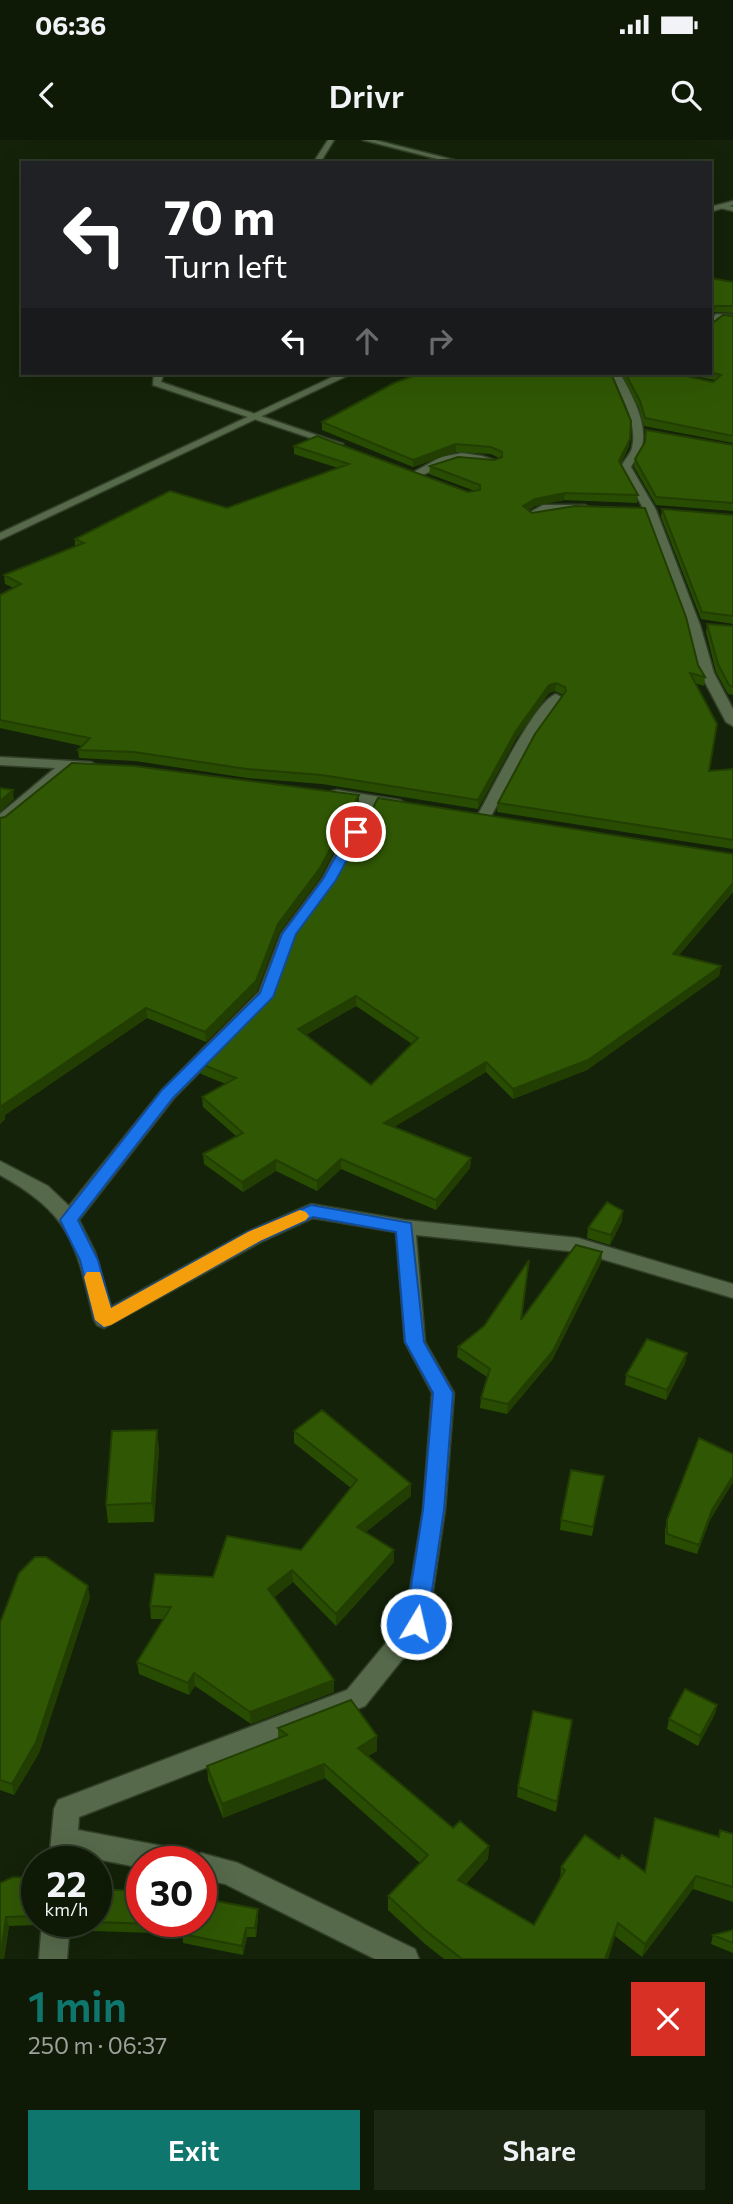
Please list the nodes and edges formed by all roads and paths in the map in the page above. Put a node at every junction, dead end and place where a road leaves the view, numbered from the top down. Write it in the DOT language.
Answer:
graph roads {
  1 [pos="331,140"];
  2 [pos="366,140"];
  3 [pos="317,161"];
  4 [pos="455,161"];
  5 [pos="733,203"];
  6 [pos="723,206"];
  7 [pos="712,209"];
  8 [pos="733,209"];
  9 [pos="733,304"];
  10 [pos="715,316"];
  11 [pos="733,318"];
  12 [pos="158,375"];
  13 [pos="344,375"];
  14 [pos="616,375"];
  15 [pos="255,417"];
  16 [pos="352,449"];
  17 [pos="495,462"];
  18 [pos="429,482"];
  19 [pos="600,508"];
  20 [pos="643,509"];
  21 [pos="662,511"];
  22 [pos="531,515"];
  23 [pos="0,537"];
  24 [pos="556,698"];
  25 [pos="733,722"];
  26 [pos="0,761"];
  27 [pos="68,765"];
  28 [pos="109,767"];
  29 [pos="322,791"];
  30 [pos="372,799"];
  31 [pos="421,808"];
  32 [pos="0,821"];
  33 [pos="505,821"];
  34 [pos="0,1167"];
  35 [pos="69,1220"];
  36 [pos="405,1227"];
  37 [pos="733,1292"];
  38 [pos="63,1846"];
  39 [pos="217,1870"];
  40 [pos="55,1937"];
  41 [pos="53,1959"];
  42 [pos="405,1959"];
  1 -- 3 [label="street"];
  2 -- 4 [label="street"];
  5 -- 6 [label="street"];
  6 -- 7 [label="street"];
  6 -- 8 [label="street"];
  9 -- 10 [label="street"];
  10 -- 11 [label="street"];
  12 -- 15 [label="street"];
  13 -- 15 [label="street"];
  14 -- 20 [label="street"];
  15 -- 16 [label="street"];
  15 -- 23 [label="street"];
  17 -- 18 [label="street"];
  19 -- 22 [label="street"];
  20 -- 21 [label="street"];
  20 -- 25 [label="street"];
  24 -- 33 [label="street"];
  26 -- 27 [label="street"];
  27 -- 28 [label="street"];
  27 -- 32 [label="street"];
  29 -- 30 [label="street"];
  30 -- 31 [label="street"];
  30 -- 35 [label="street"];
  34 -- 35 [label="street"];
  35 -- 36 [label="street"];
  36 -- 37 [label="street"];
  36 -- 38 [label="street"];
  39 -- 42 [label="street"];
  40 -- 41 [label="street"];
}
